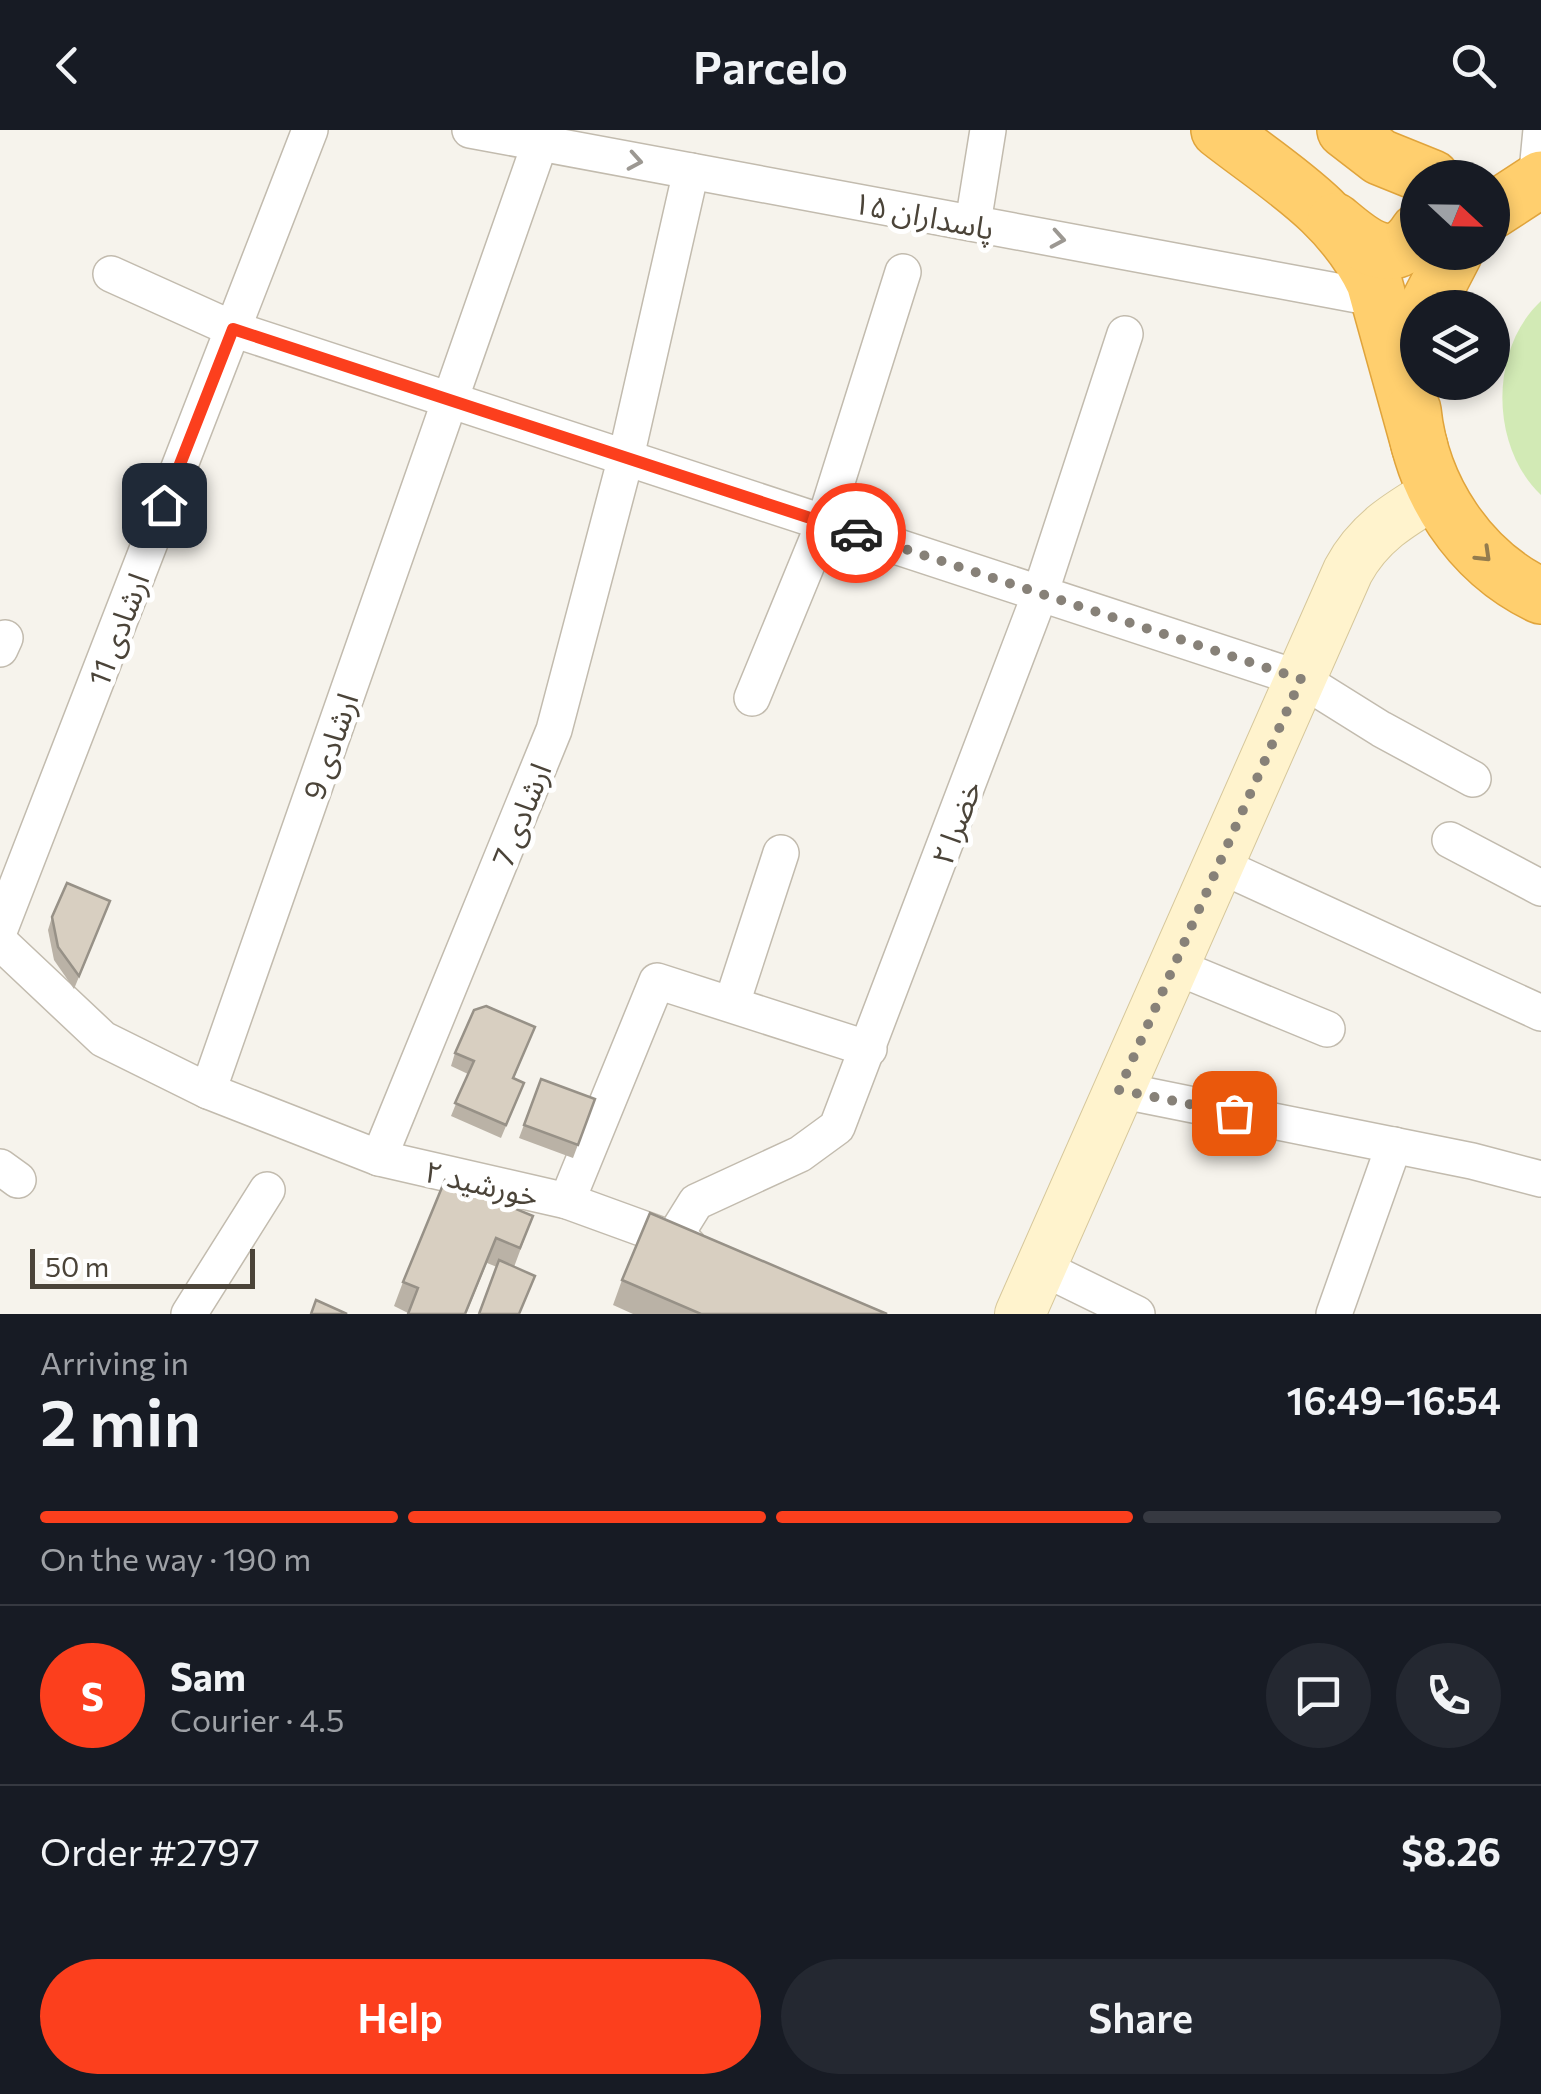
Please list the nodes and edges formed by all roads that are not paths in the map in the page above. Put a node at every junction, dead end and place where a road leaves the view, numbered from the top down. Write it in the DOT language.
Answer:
graph roads {
  1 [pos="310,130"];
  2 [pos="470,130"];
  3 [pos="988,130"];
  4 [pos="1219,130"];
  5 [pos="593,141"];
  6 [pos="540,143"];
  7 [pos="1362,143"];
  8 [pos="1400,162"];
  9 [pos="691,171"];
  10 [pos="1400,178"];
  11 [pos="1326,212"];
  12 [pos="973,224"];
  13 [pos="1400,247"];
  14 [pos="1437,270"];
  15 [pos="903,272"];
  16 [pos="111,274"];
  17 [pos="1416,290"];
  18 [pos="1400,300"];
  19 [pos="1400,302"];
  20 [pos="233,329"];
  21 [pos="1126,334"];
  22 [pos="450,400"];
  23 [pos="1412,400"];
  24 [pos="1418,400"];
  25 [pos="626,458"];
  26 [pos="1428,470"];
  27 [pos="824,523"];
  28 [pos="1040,594"];
  29 [pos="1541,596"];
  30 [pos="1301,679"];
  31 [pos="752,698"];
  32 [pos="1472,779"];
  33 [pos="1450,840"];
  34 [pos="781,853"];
  35 [pos="1218,865"];
  36 [pos="1541,888"];
  37 [pos="0,929"];
  38 [pos="0,942"];
  39 [pos="1174,966"];
  40 [pos="732,1002"];
  41 [pos="1541,1013"];
  42 [pos="1327,1028"];
  43 [pos="869,1050"];
  44 [pos="1119,1090"];
  45 [pos="208,1091"];
  46 [pos="1394,1146"];
  47 [pos="379,1158"];
  48 [pos="1541,1179"];
  49 [pos="267,1190"];
  50 [pos="567,1201"];
  51 [pos="673,1240"];
  52 [pos="727,1260"];
  53 [pos="1041,1268"];
  54 [pos="189,1314"];
  55 [pos="1020,1314"];
  56 [pos="1137,1314"];
  57 [pos="1334,1314"];
  1 -- 20 [label="street, ارشادی 11"];
  2 -- 6 [label="street, پاسداران ۱۵"];
  3 -- 12 [label="street"];
  4 -- 11 [label="highway"];
  5 -- 6 [label="street, پاسداران ۱۵"];
  5 -- 9 [label="street, پاسداران ۱۵, one-way"];
  6 -- 22 [label="street, ارشادی 9"];
  7 -- 8 [label="highway"];
  7 -- 10 [label="highway"];
  9 -- 12 [label="street, پاسداران ۱۵"];
  9 -- 25 [label="street, ارشادی 7"];
  11 -- 13 [label="highway"];
  11 -- 18 [label="highway"];
  12 -- 19 [label="street, پاسداران ۱۵, one-way"];
  14 -- 17 [label="highway"];
  15 -- 27 [label="street"];
  16 -- 20 [label="street"];
  20 -- 22 [label="street"];
  20 -- 37 [label="street, ارشادی 11"];
  21 -- 28 [label="street, خضرا ۲"];
  22 -- 25 [label="street"];
  22 -- 45 [label="street, ارشادی 9"];
  23 -- 26 [label="highway"];
  24 -- 26 [label="highway"];
  25 -- 27 [label="street"];
  25 -- 47 [label="street, ارشادی 7"];
  26 -- 29 [label="highway, one-way"];
  26 -- 30 [label="main road"];
  27 -- 28 [label="street"];
  27 -- 31 [label="street"];
  28 -- 30 [label="street"];
  28 -- 43 [label="street, خضرا ۲"];
  30 -- 32 [label="street"];
  30 -- 35 [label="main road"];
  33 -- 36 [label="street"];
  34 -- 40 [label="street"];
  35 -- 39 [label="main road"];
  35 -- 41 [label="street"];
  38 -- 45 [label="street, خورشید ۲"];
  39 -- 42 [label="street"];
  39 -- 44 [label="main road"];
  40 -- 43 [label="street"];
  40 -- 50 [label="street"];
  43 -- 51 [label="street, خضرا ۲"];
  44 -- 46 [label="street"];
  44 -- 53 [label="main road"];
  45 -- 47 [label="street, خورشید ۲"];
  46 -- 48 [label="street"];
  46 -- 57 [label="street"];
  47 -- 50 [label="street, خورشید ۲"];
  49 -- 54 [label="street"];
  50 -- 51 [label="street, خورشید ۲"];
  51 -- 52 [label="street, خورشید ۲"];
  53 -- 55 [label="main road"];
  53 -- 56 [label="street"];
}
